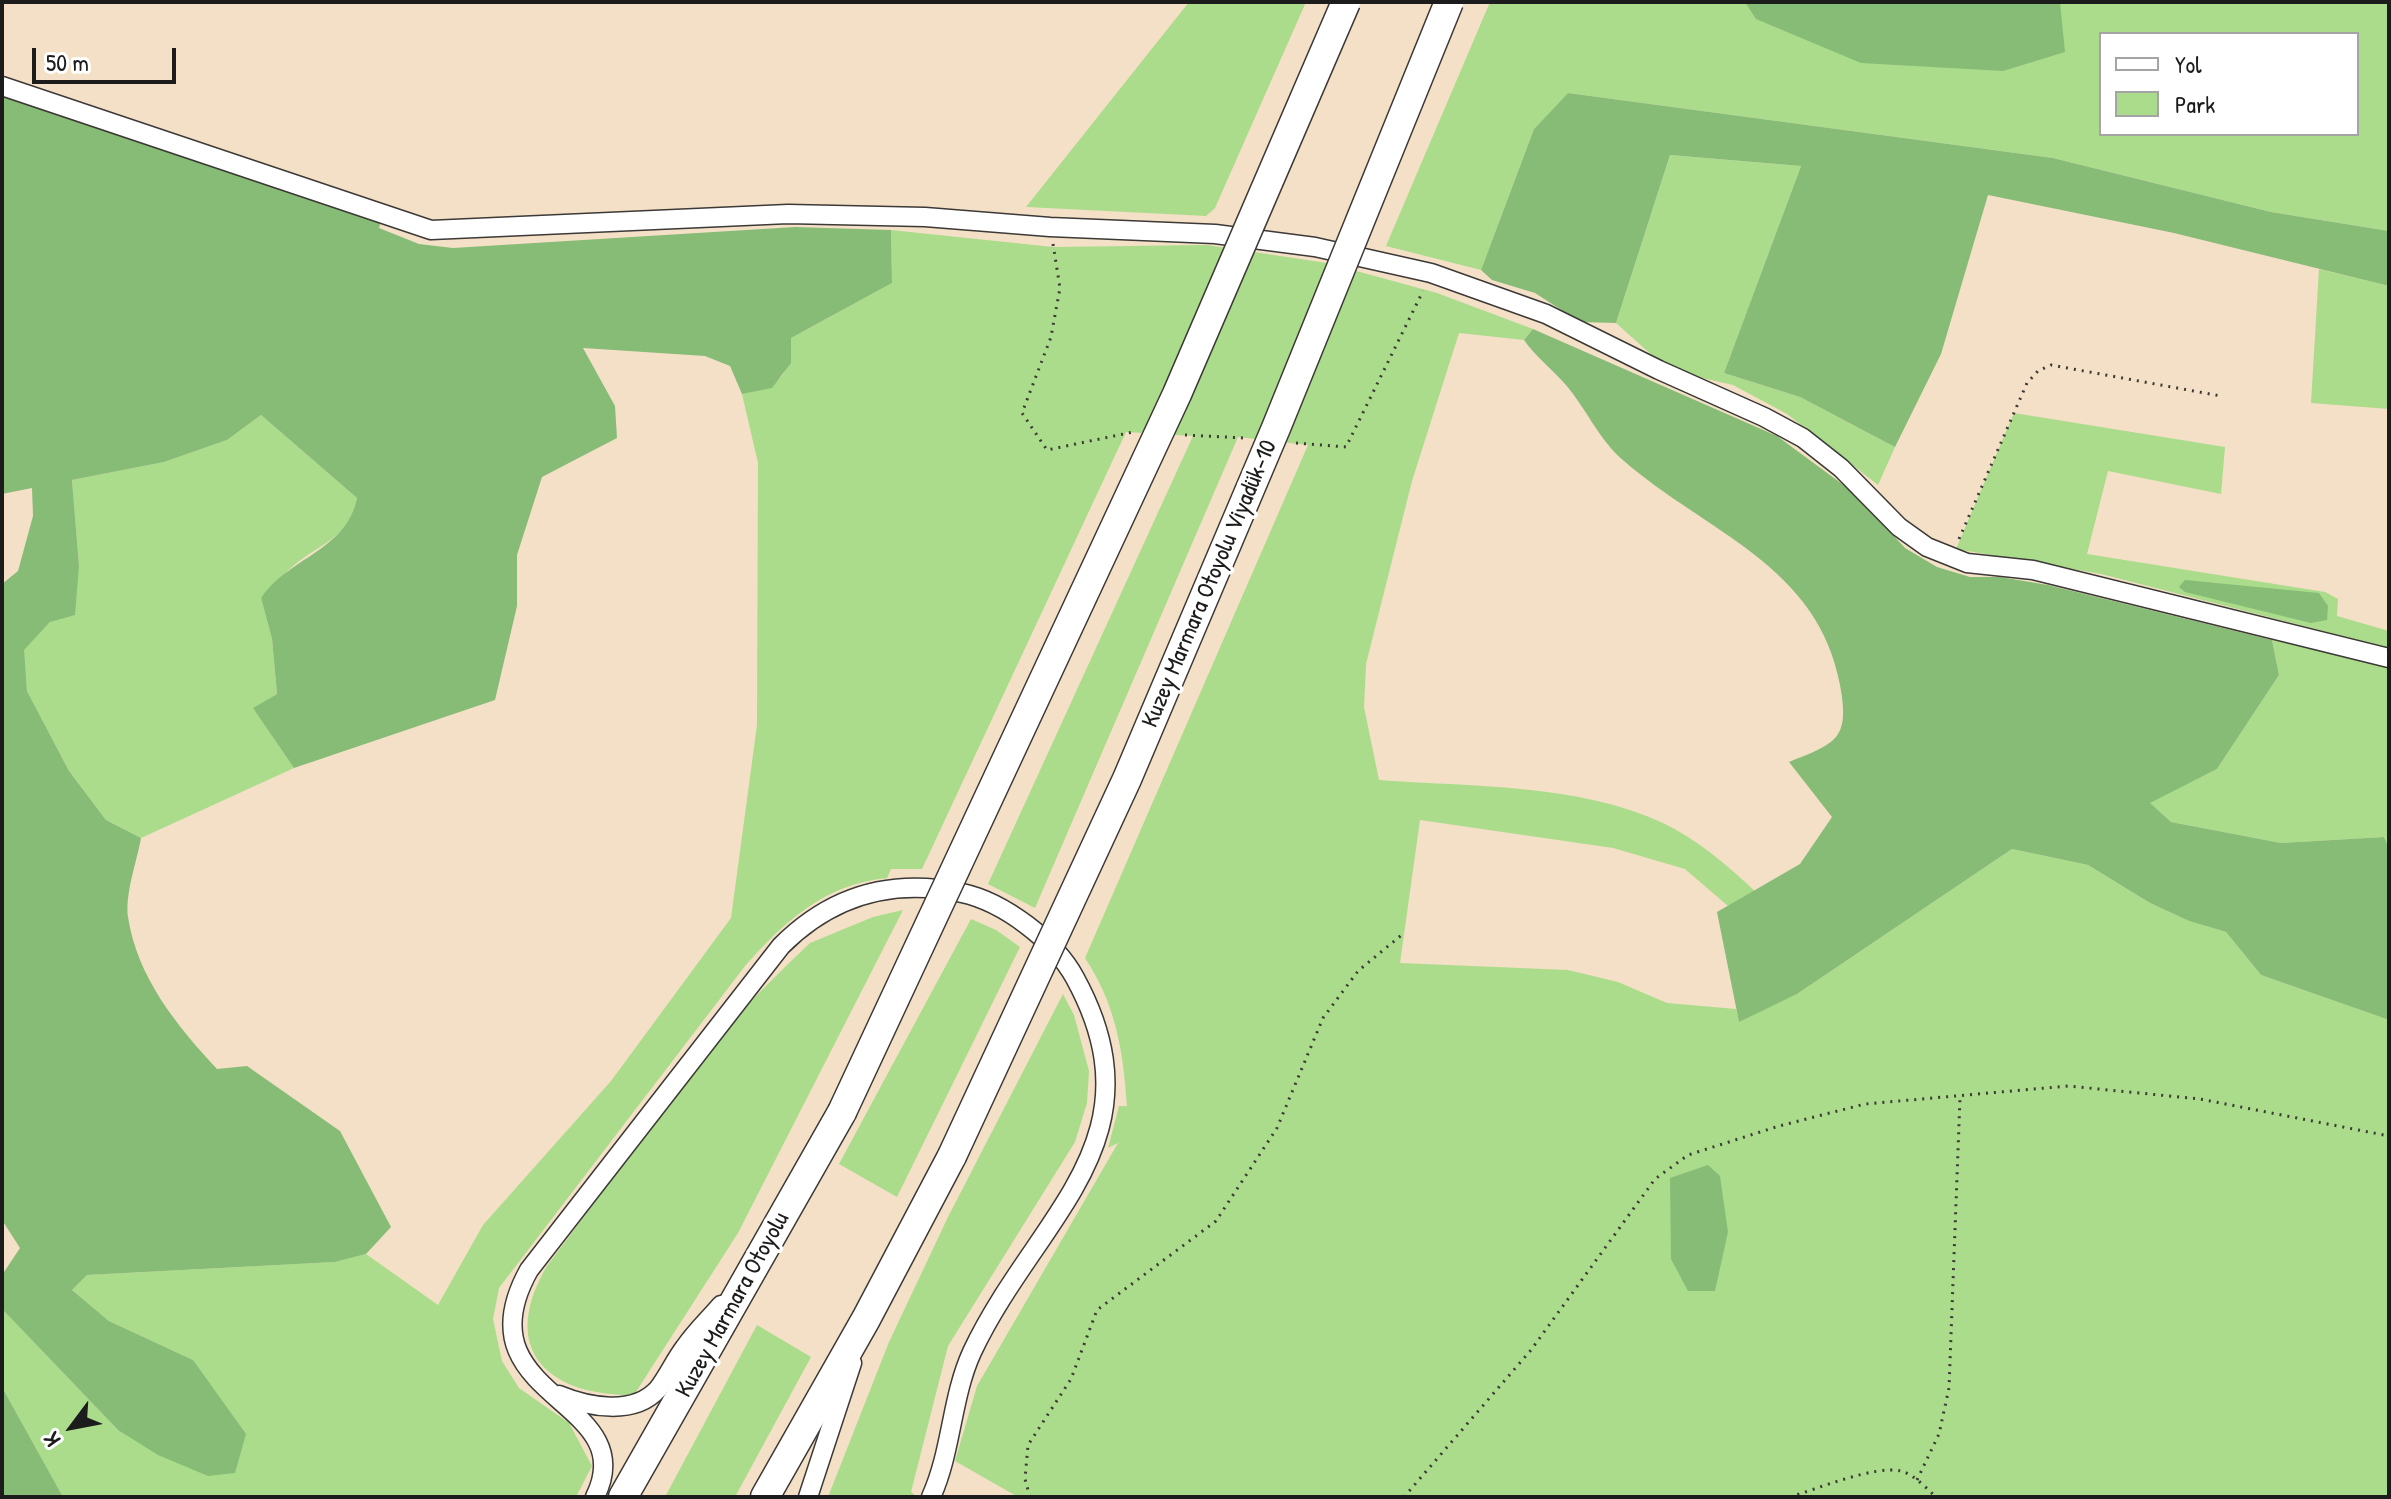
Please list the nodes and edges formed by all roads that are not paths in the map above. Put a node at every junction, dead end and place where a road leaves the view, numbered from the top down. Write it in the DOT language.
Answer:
graph roads {
  1 [pos="1346,2"];
  2 [pos="1449,2"];
  3 [pos="2,86"];
  4 [pos="2389,658"];
  5 [pos="754,1268"];
  6 [pos="866,1319"];
  7 [pos="545,1389"];
  8 [pos="595,1497"];
  9 [pos="623,1497"];
  10 [pos="765,1497"];
  11 [pos="808,1497"];
  12 [pos="931,1497"];
  1 -- 5 [label="highway, Kuzey Marmara Otoyolu, bridge"];
  2 -- 6 [label="highway, Kuzey Marmara Otoyolu Viyadük-10, bridge"];
  3 -- 4 [label="lane"];
  5 -- 7 [label="lane"];
  5 -- 9 [label="highway, Kuzey Marmara Otoyolu"];
  6 -- 10 [label="highway"];
  6 -- 11 [label="lane"];
  7 -- 8 [label="lane"];
  7 -- 12 [label="lane"];
}
